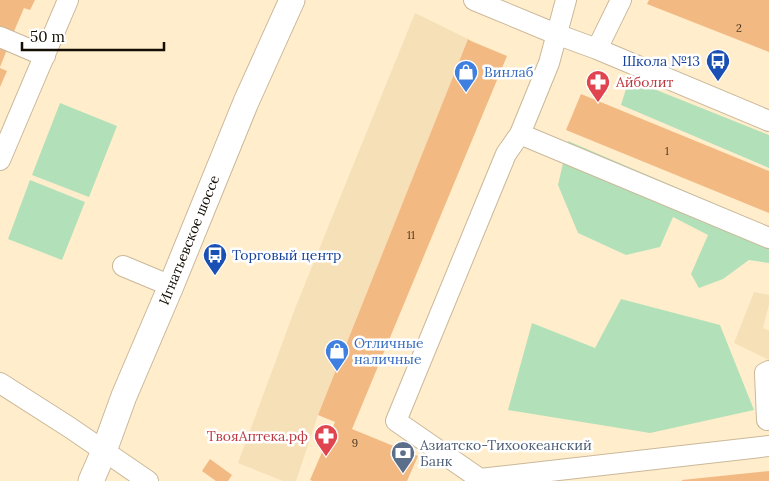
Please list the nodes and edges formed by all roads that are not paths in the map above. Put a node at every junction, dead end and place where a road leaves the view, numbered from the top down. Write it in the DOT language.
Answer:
graph roads {
  1 [pos="68,0"];
  2 [pos="292,0"];
  3 [pos="474,0"];
  4 [pos="566,0"];
  5 [pos="621,0"];
  6 [pos="556,34"];
  7 [pos="0,37"];
  8 [pos="597,49"];
  9 [pos="44,56"];
  10 [pos="769,121"];
  11 [pos="520,134"];
  12 [pos="0,160"];
  13 [pos="769,238"];
  14 [pos="123,266"];
  15 [pos="171,286"];
  16 [pos="769,371"];
  17 [pos="0,383"];
  18 [pos="767,420"];
  19 [pos="769,446"];
  20 [pos="104,451"];
  21 [pos="479,480"];
  22 [pos="91,481"];
  23 [pos="148,481"];
  1 -- 9 [label="street"];
  2 -- 15 [label="main road, Игнатьевское шоссе"];
  3 -- 6 [label="street"];
  4 -- 6 [label="street"];
  5 -- 8 [label="street"];
  6 -- 8 [label="street"];
  6 -- 11 [label="street"];
  7 -- 9 [label="street"];
  8 -- 10 [label="street"];
  9 -- 12 [label="street"];
  11 -- 13 [label="street"];
  11 -- 21 [label="street"];
  14 -- 15 [label="street"];
  15 -- 20 [label="main road, Игнатьевское шоссе"];
  16 -- 18 [label="street"];
  17 -- 20 [label="street"];
  19 -- 21 [label="street"];
  20 -- 22 [label="main road, Игнатьевское шоссе"];
  20 -- 23 [label="street"];
}
